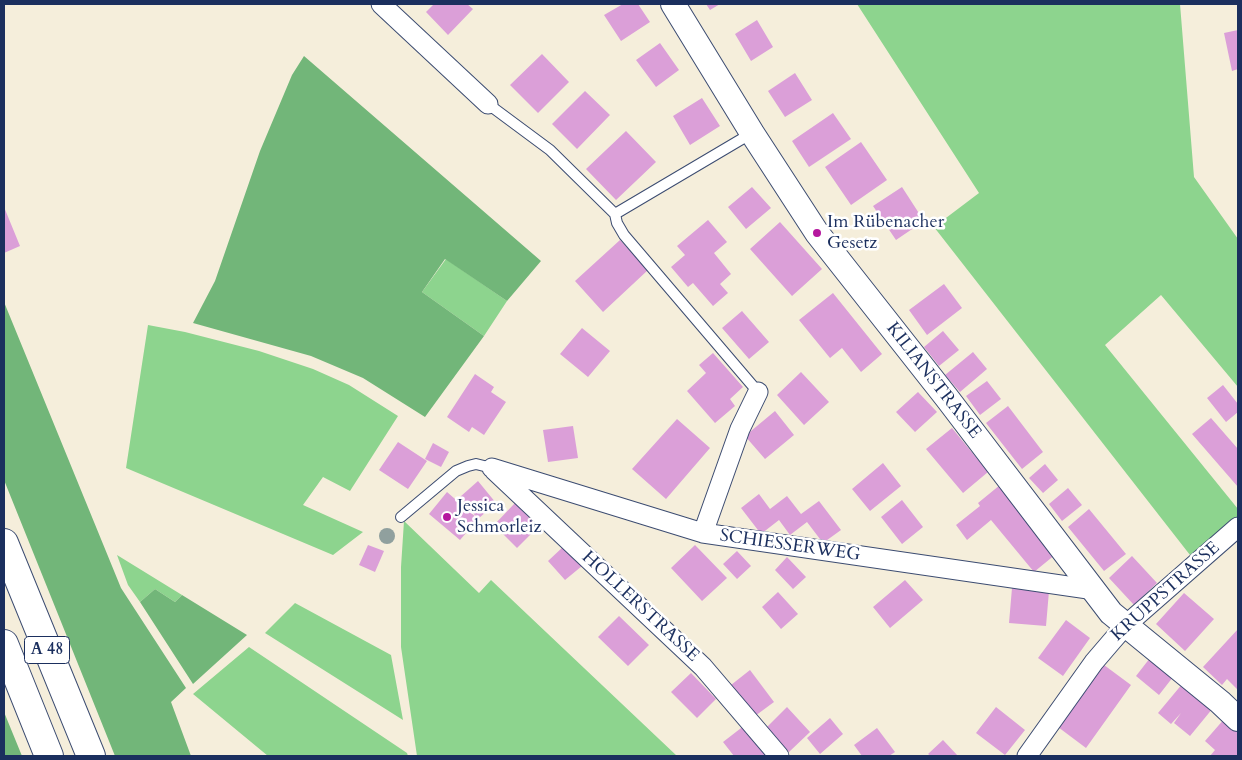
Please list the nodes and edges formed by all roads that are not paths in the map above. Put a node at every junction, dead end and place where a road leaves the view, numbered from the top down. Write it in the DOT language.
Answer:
graph roads {
  1 [pos="382,4"];
  2 [pos="673,4"];
  3 [pos="488,104"];
  4 [pos="752,133"];
  5 [pos="614,214"];
  6 [pos="758,392"];
  7 [pos="492,468"];
  8 [pos="401,517"];
  9 [pos="1238,527"];
  10 [pos="704,533"];
  11 [pos="4,543"];
  12 [pos="1095,590"];
  13 [pos="1126,625"];
  14 [pos="4,644"];
  15 [pos="1238,719"];
  16 [pos="49,756"];
  17 [pos="91,756"];
  18 [pos="779,756"];
  19 [pos="1027,756"];
  1 -- 3 [label="street"];
  2 -- 4 [label="street, KILIANSTRASSE"];
  3 -- 5 [label="lane"];
  4 -- 5 [label="lane"];
  4 -- 12 [label="street, KILIANSTRASSE"];
  5 -- 6 [label="lane"];
  6 -- 10 [label="street"];
  7 -- 8 [label="lane"];
  7 -- 10 [label="street, SCHIESSERWEG"];
  7 -- 18 [label="street, HOLLERSTRASSE"];
  9 -- 13 [label="street, KRUPPSTRASSE"];
  10 -- 12 [label="street, SCHIESSERWEG"];
  11 -- 17 [label="highway, A 48"];
  12 -- 13 [label="street, KILIANSTRASSE"];
  13 -- 15 [label="street, KILIANSTRASSE"];
  13 -- 19 [label="street, KRUPPSTRASSE"];
  14 -- 16 [label="highway, A 48"];
}
